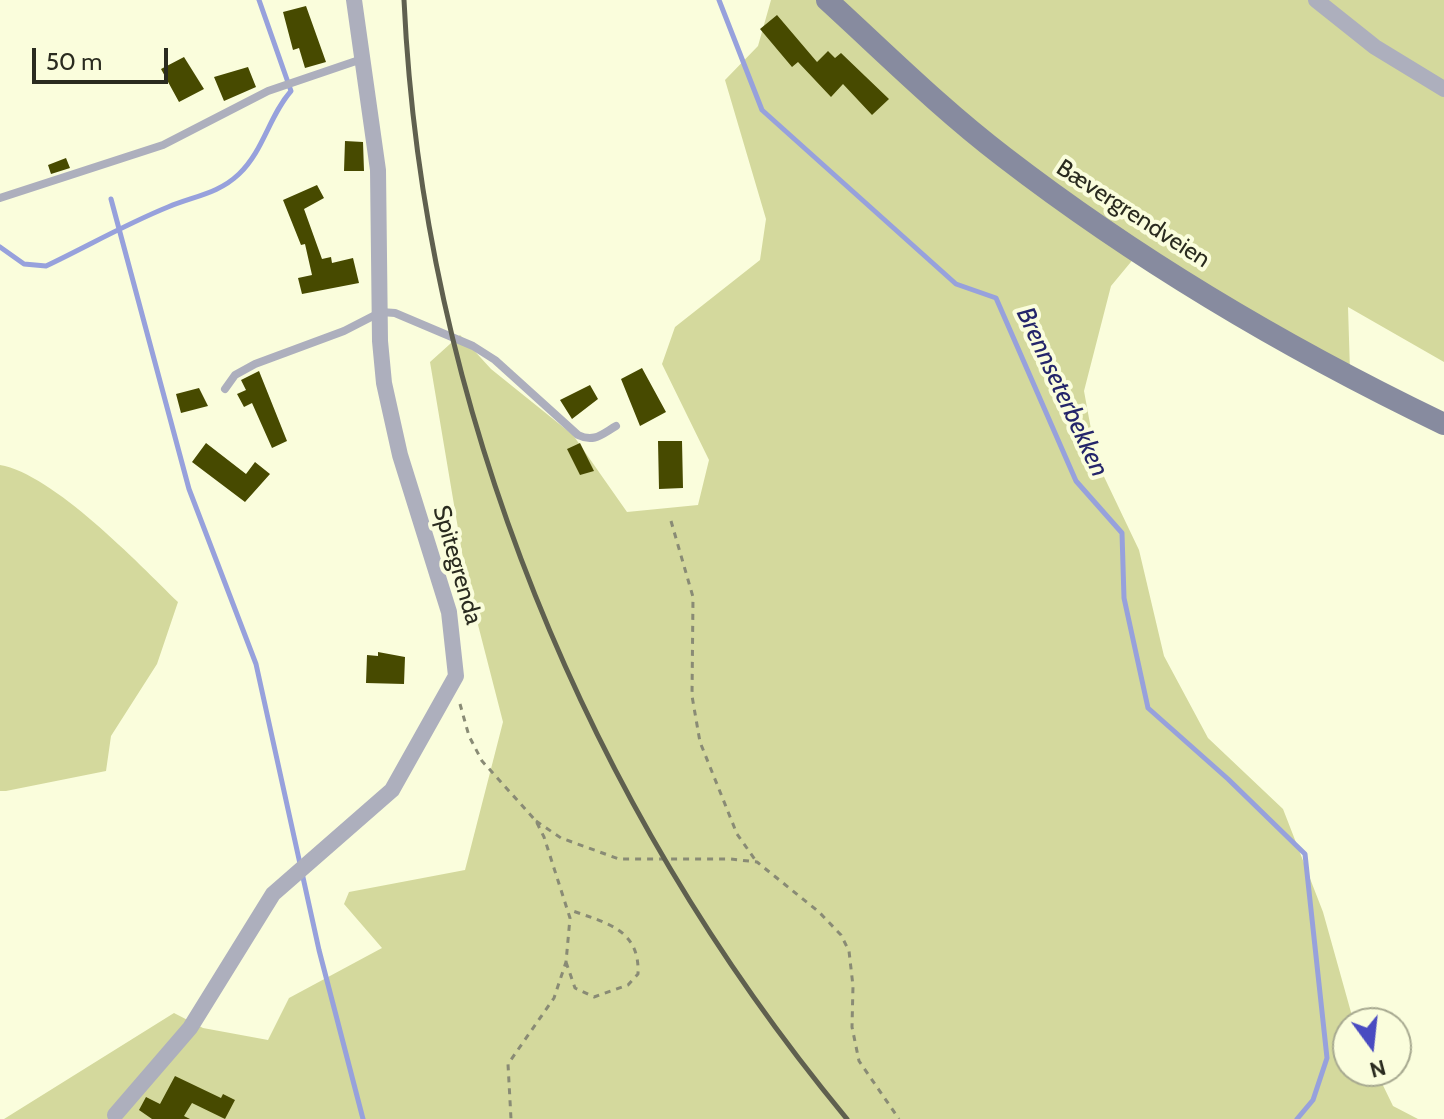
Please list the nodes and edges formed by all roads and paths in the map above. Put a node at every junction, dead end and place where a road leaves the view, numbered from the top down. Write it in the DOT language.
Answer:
graph roads {
  1 [pos="354,0"];
  2 [pos="827,0"];
  3 [pos="1316,0"];
  4 [pos="363,58"];
  5 [pos="1444,89"];
  6 [pos="0,198"];
  7 [pos="381,312"];
  8 [pos="225,389"];
  9 [pos="1444,424"];
  10 [pos="616,426"];
  11 [pos="671,521"];
  12 [pos="453,686"];
  13 [pos="536,821"];
  14 [pos="757,862"];
  15 [pos="568,909"];
  16 [pos="566,962"];
  17 [pos="113,1117"];
  18 [pos="511,1119"];
  19 [pos="899,1119"];
  1 -- 4 [label="street, Spitegrenda"];
  2 -- 9 [label="main road, Bævergrendveien"];
  3 -- 5 [label="street"];
  4 -- 6 [label="lane"];
  4 -- 7 [label="street, Spitegrenda"];
  7 -- 8 [label="lane"];
  7 -- 10 [label="lane"];
  7 -- 12 [label="street, Spitegrenda"];
  11 -- 14 [label="path"];
  12 -- 13 [label="path"];
  12 -- 17 [label="street"];
  13 -- 14 [label="path"];
  13 -- 15 [label="path"];
  14 -- 19 [label="path"];
  15 -- 16 [label="path"];
  15 -- 16 [label="path"];
  16 -- 18 [label="path"];
}
